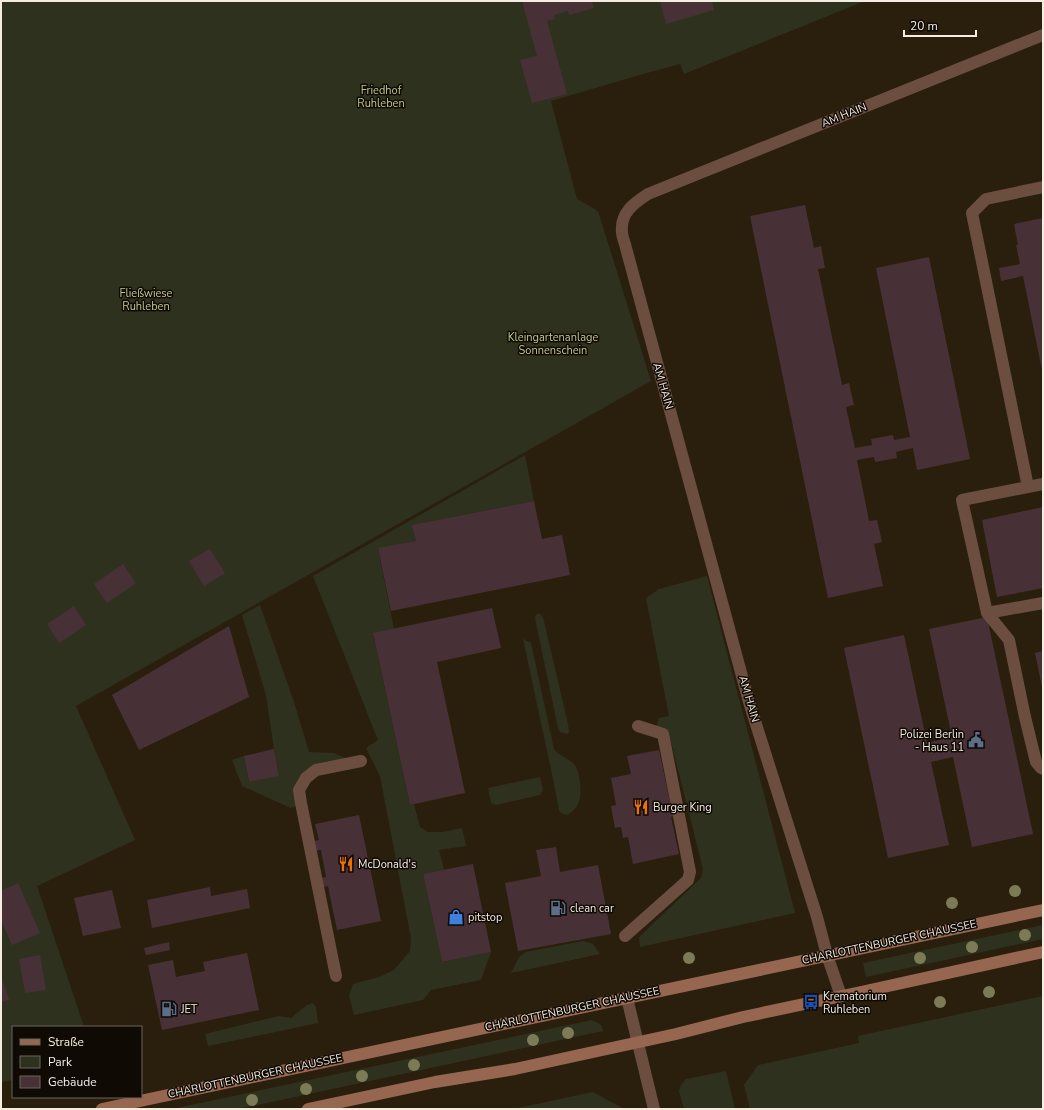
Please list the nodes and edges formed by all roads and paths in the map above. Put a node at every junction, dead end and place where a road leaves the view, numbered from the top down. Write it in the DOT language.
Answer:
graph roads {
  1 [pos="1043,35"];
  2 [pos="1043,187"];
  3 [pos="1043,484"];
  4 [pos="1028,487"];
  5 [pos="1043,602"];
  6 [pos="986,613"];
  7 [pos="638,726"];
  8 [pos="361,762"];
  9 [pos="1043,769"];
  10 [pos="1043,910"];
  11 [pos="625,936"];
  12 [pos="1043,952"];
  13 [pos="828,955"];
  14 [pos="336,976"];
  15 [pos="841,996"];
  16 [pos="627,998"];
  17 [pos="638,1042"];
  18 [pos="102,1109"];
  19 [pos="308,1109"];
  20 [pos="654,1109"];
  1 -- 13 [label="street, AM HAIN"];
  2 -- 4 [label="street"];
  3 -- 4 [label="street"];
  4 -- 6 [label="street"];
  5 -- 6 [label="street"];
  6 -- 9 [label="street"];
  7 -- 11 [label="street"];
  8 -- 14 [label="street"];
  10 -- 13 [label="main road, CHARLOTTENBURGER CHAUSSEE"];
  12 -- 15 [label="main road"];
  13 -- 15 [label="street, AM HAIN"];
  13 -- 16 [label="main road, CHARLOTTENBURGER CHAUSSEE"];
  15 -- 17 [label="main road"];
  16 -- 17 [label="street"];
  16 -- 18 [label="main road, CHARLOTTENBURGER CHAUSSEE"];
  17 -- 19 [label="main road"];
  17 -- 20 [label="street"];
}
